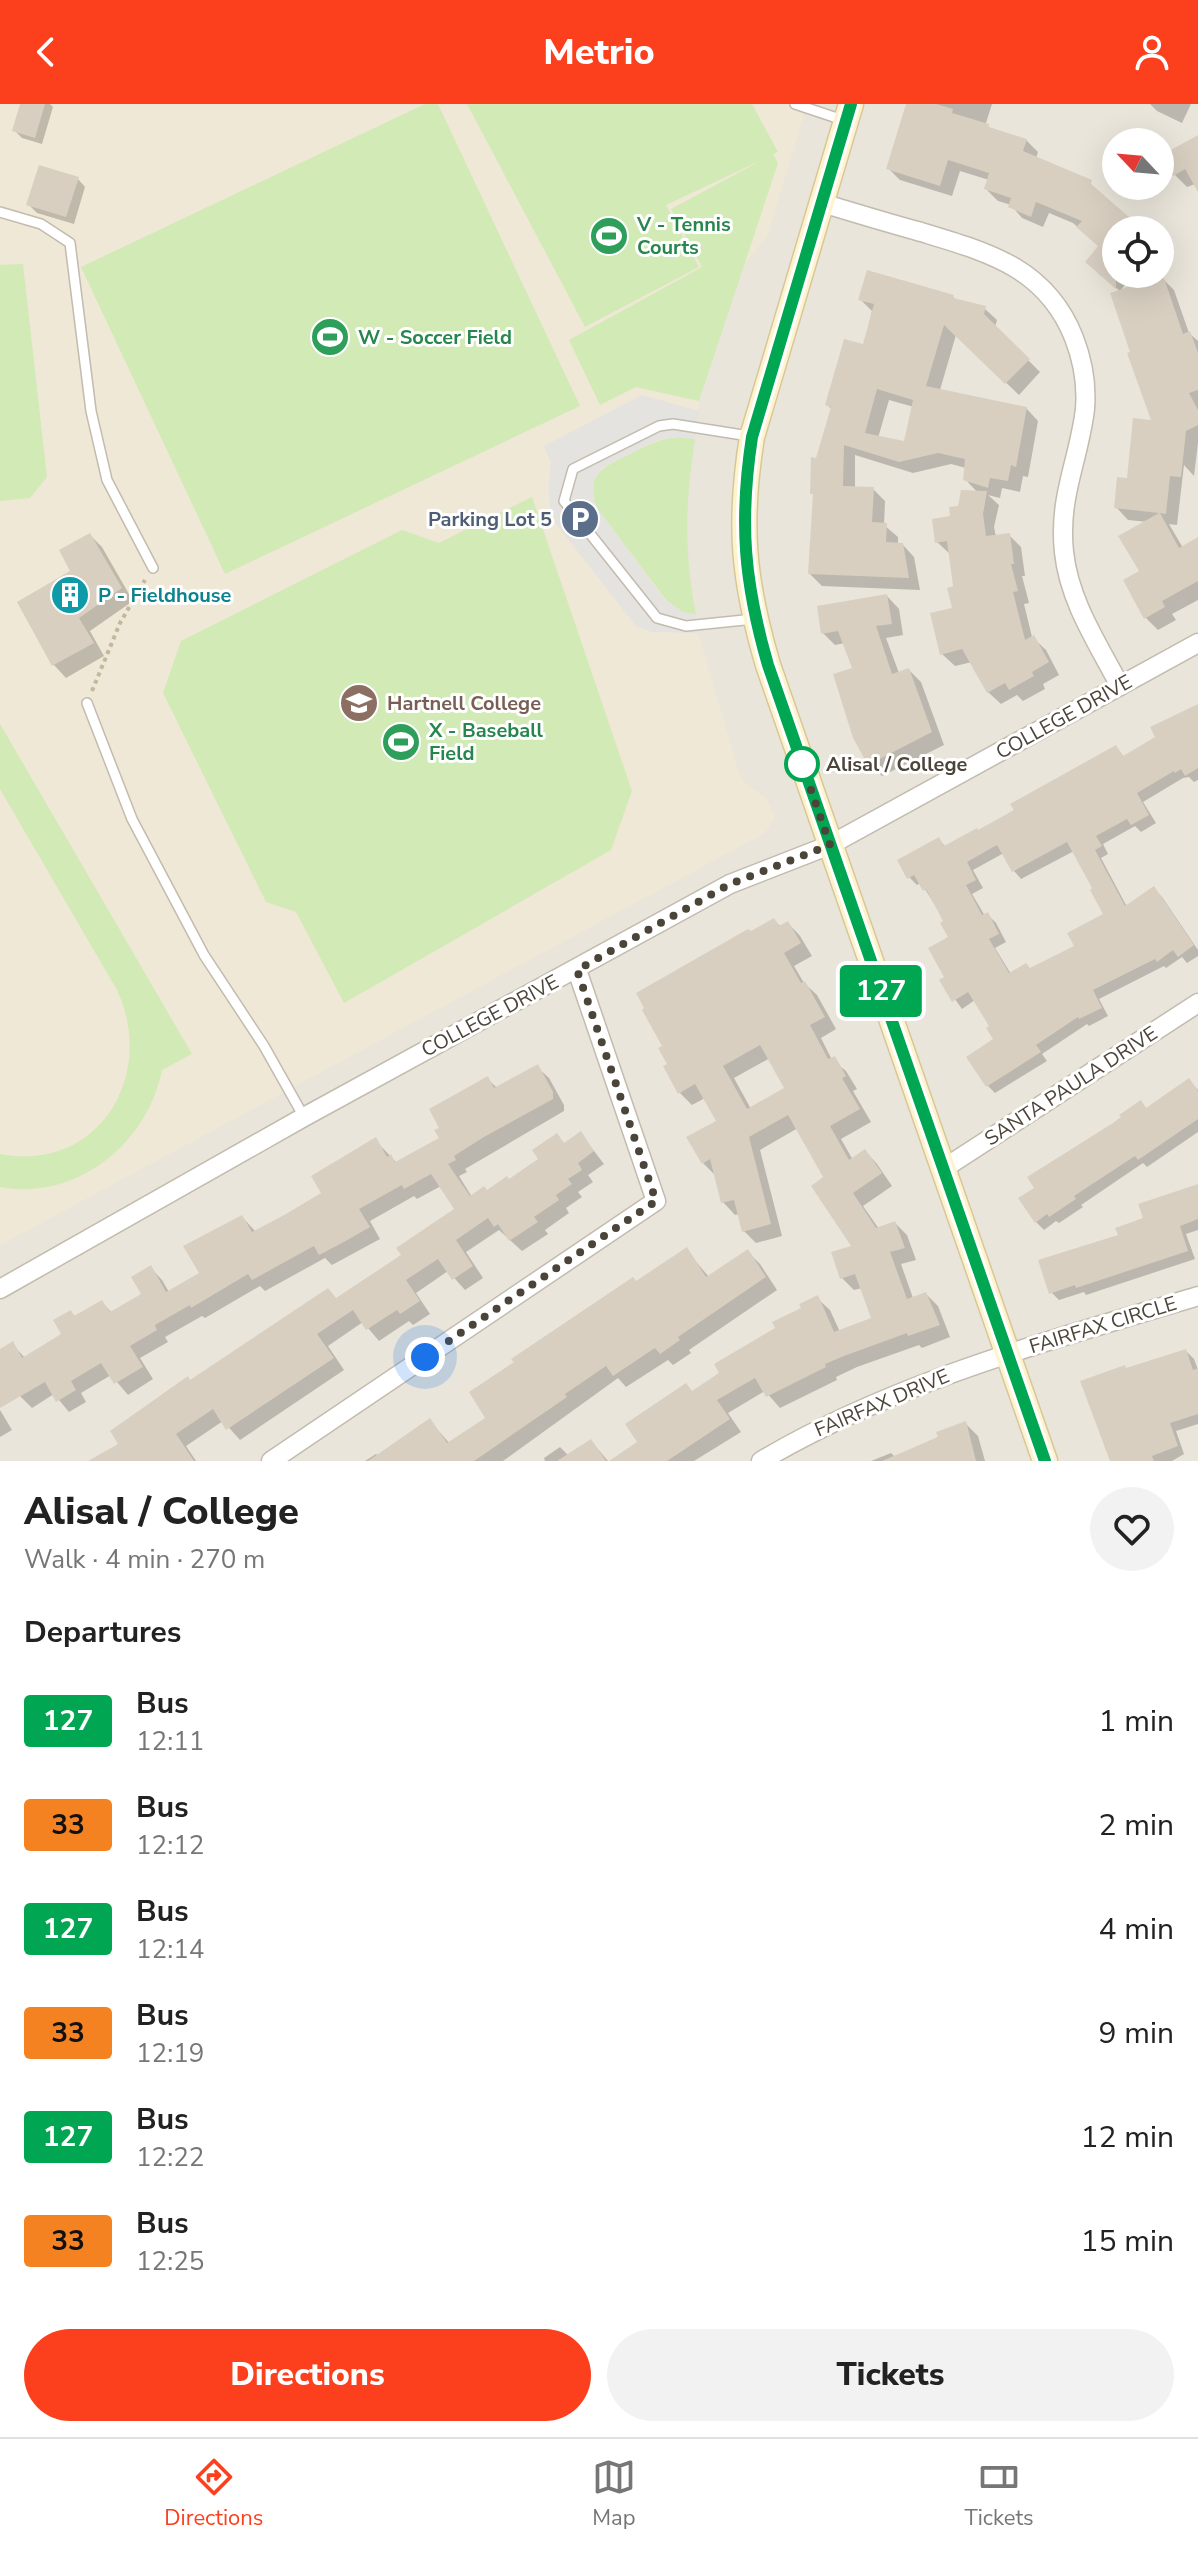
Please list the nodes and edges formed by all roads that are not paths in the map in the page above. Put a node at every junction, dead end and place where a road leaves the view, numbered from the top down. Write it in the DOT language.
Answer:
graph roads {
  1 [pos="795,104"];
  2 [pos="849,112"];
  3 [pos="822,203"];
  4 [pos="0,212"];
  5 [pos="752,437"];
  6 [pos="153,568"];
  7 [pos="754,619"];
  8 [pos="1198,643"];
  9 [pos="1120,686"];
  10 [pos="87,703"];
  11 [pos="830,845"];
  12 [pos="577,970"];
  13 [pos="1198,1003"];
  14 [pos="304,1117"];
  15 [pos="943,1169"];
  16 [pos="0,1289"];
  17 [pos="1198,1296"];
  18 [pos="1007,1354"];
  19 [pos="271,1461"];
  20 [pos="761,1461"];
  21 [pos="1045,1461"];
  1 -- 2 [label="lane"];
  2 -- 3 [label="main road"];
  3 -- 5 [label="main road"];
  3 -- 9 [label="street"];
  4 -- 6 [label="lane"];
  5 -- 7 [label="main road"];
  5 -- 7 [label="lane"];
  7 -- 11 [label="main road"];
  8 -- 9 [label="street, COLLEGE DRIVE"];
  9 -- 11 [label="street, COLLEGE DRIVE"];
  10 -- 14 [label="lane"];
  11 -- 12 [label="street, COLLEGE DRIVE"];
  11 -- 15 [label="main road"];
  12 -- 14 [label="street, COLLEGE DRIVE"];
  12 -- 19 [label="street"];
  13 -- 15 [label="street, SANTA PAULA DRIVE"];
  14 -- 16 [label="street, COLLEGE DRIVE"];
  15 -- 18 [label="main road"];
  17 -- 18 [label="street, FAIRFAX CIRCLE"];
  18 -- 20 [label="street, FAIRFAX DRIVE"];
  18 -- 21 [label="main road"];
}
